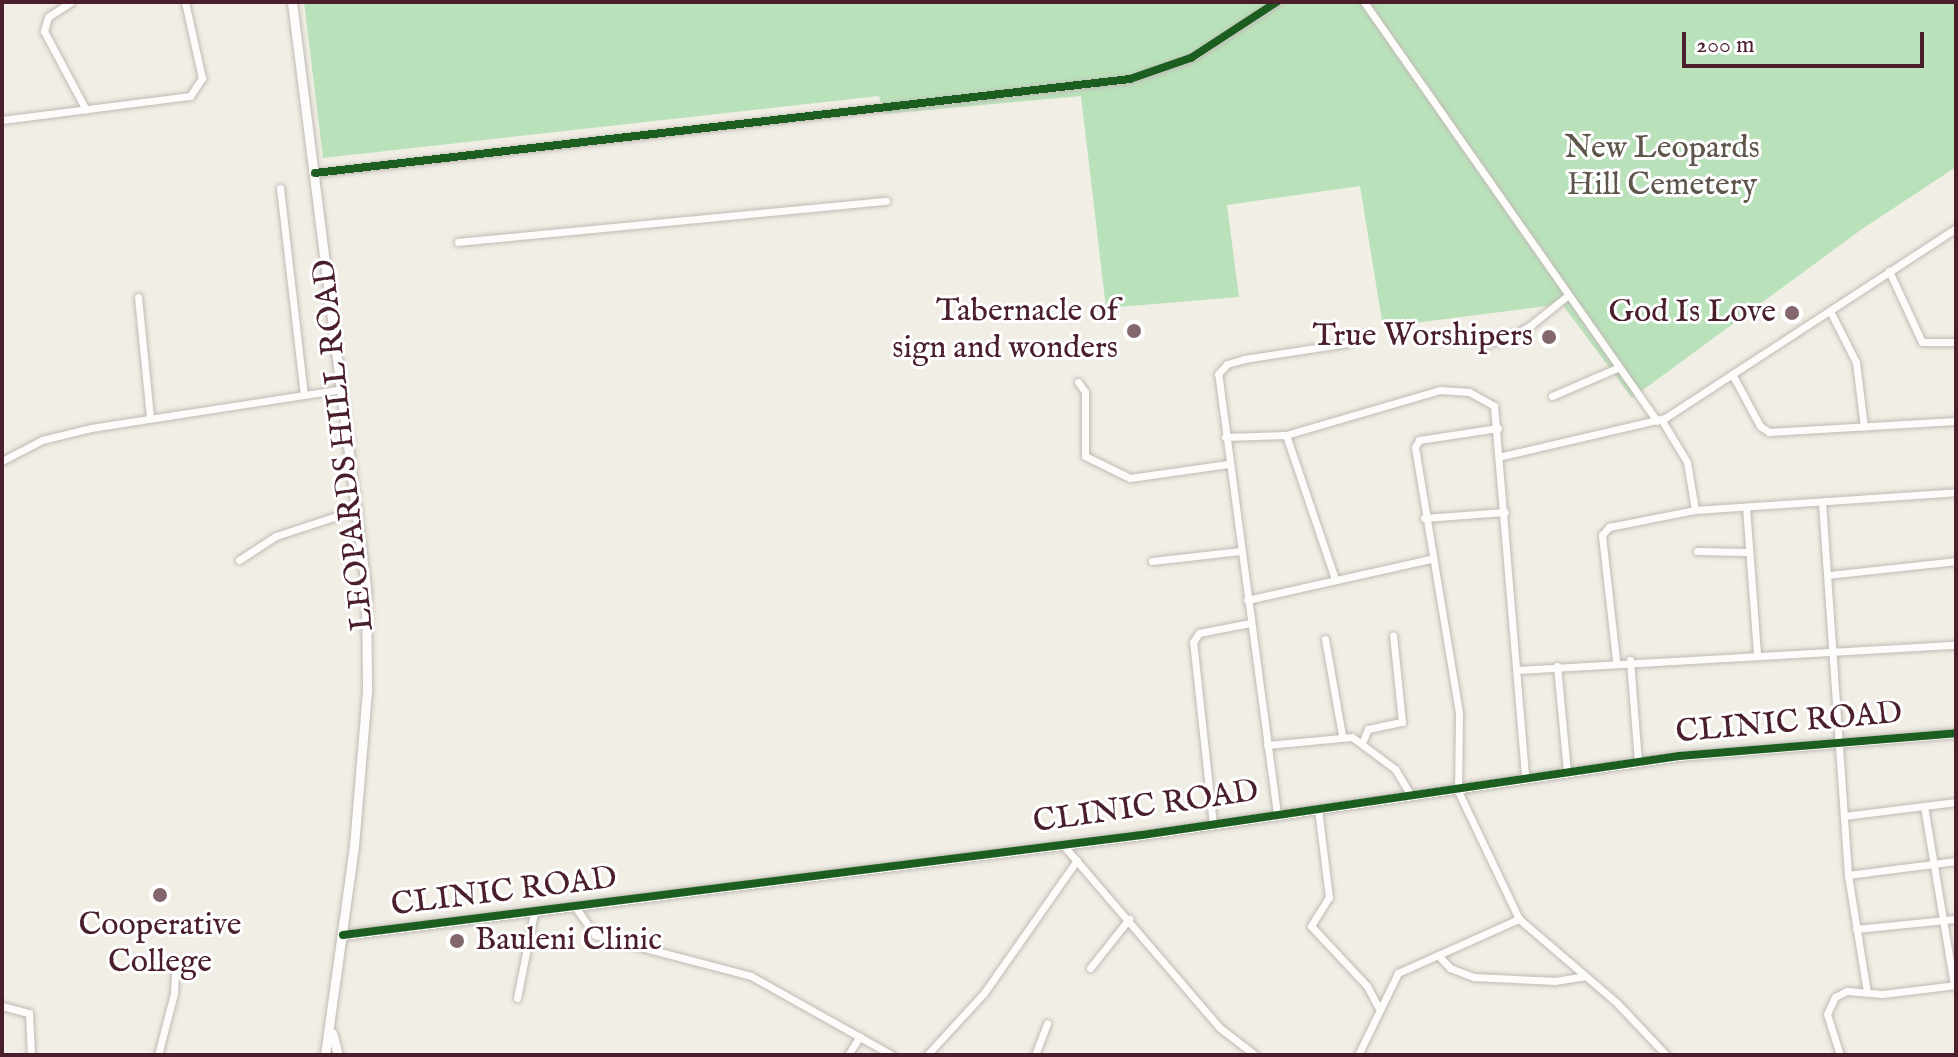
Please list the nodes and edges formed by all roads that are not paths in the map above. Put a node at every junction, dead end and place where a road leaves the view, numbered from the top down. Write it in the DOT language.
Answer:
graph roads {
  1 [pos="71,2"];
  2 [pos="185,2"];
  3 [pos="292,2"];
  4 [pos="1277,2"];
  5 [pos="1364,2"];
  6 [pos="86,110"];
  7 [pos="2,120"];
  8 [pos="315,173"];
  9 [pos="280,188"];
  10 [pos="886,201"];
  11 [pos="1956,228"];
  12 [pos="458,242"];
  13 [pos="1889,271"];
  14 [pos="1567,296"];
  15 [pos="138,297"];
  16 [pos="1830,311"];
  17 [pos="1956,342"];
  18 [pos="1348,343"];
  19 [pos="1484,344"];
  20 [pos="1617,368"];
  21 [pos="1732,374"];
  22 [pos="1078,382"];
  23 [pos="342,389"];
  24 [pos="304,395"];
  25 [pos="1552,396"];
  26 [pos="150,417"];
  27 [pos="1659,420"];
  28 [pos="1956,421"];
  29 [pos="1864,427"];
  30 [pos="1498,428"];
  31 [pos="1286,435"];
  32 [pos="1225,437"];
  33 [pos="1502,456"];
  34 [pos="2,461"];
  35 [pos="1228,464"];
  36 [pos="1956,492"];
  37 [pos="1822,503"];
  38 [pos="1746,507"];
  39 [pos="358,509"];
  40 [pos="1695,510"];
  41 [pos="1505,512"];
  42 [pos="1424,518"];
  43 [pos="1240,551"];
  44 [pos="1697,551"];
  45 [pos="1746,552"];
  46 [pos="1431,559"];
  47 [pos="239,560"];
  48 [pos="1152,561"];
  49 [pos="1956,561"];
  50 [pos="1828,575"];
  51 [pos="1335,579"];
  52 [pos="1247,600"];
  53 [pos="1250,623"];
  54 [pos="1393,635"];
  55 [pos="1325,639"];
  56 [pos="1956,645"];
  57 [pos="1836,649"];
  58 [pos="1757,654"];
  59 [pos="1616,660"];
  60 [pos="1630,660"];
  61 [pos="1557,666"];
  62 [pos="1517,670"];
  63 [pos="1956,733"];
  64 [pos="1342,735"];
  65 [pos="1362,743"];
  66 [pos="1838,744"];
  67 [pos="1267,745"];
  68 [pos="1638,762"];
  69 [pos="1567,772"];
  70 [pos="1525,779"];
  71 [pos="1458,791"];
  72 [pos="1411,796"];
  73 [pos="1956,802"];
  74 [pos="1924,806"];
  75 [pos="1318,809"];
  76 [pos="1277,814"];
  77 [pos="1844,816"];
  78 [pos="1213,825"];
  79 [pos="1063,845"];
  80 [pos="1077,860"];
  81 [pos="1956,861"];
  82 [pos="1932,864"];
  83 [pos="1848,875"];
  84 [pos="576,908"];
  85 [pos="534,913"];
  86 [pos="1129,919"];
  87 [pos="1519,919"];
  88 [pos="1956,919"];
  89 [pos="1940,922"];
  90 [pos="1856,929"];
  91 [pos="343,935"];
  92 [pos="1438,955"];
  93 [pos="176,959"];
  94 [pos="1090,968"];
  95 [pos="1585,976"];
  96 [pos="1955,985"];
  97 [pos="1867,992"];
  98 [pos="517,998"];
  99 [pos="2,1006"];
  100 [pos="1378,1007"];
  101 [pos="1047,1023"];
  102 [pos="332,1033"];
  103 [pos="860,1036"];
  104 [pos="31,1055"];
  105 [pos="158,1055"];
  106 [pos="325,1055"];
  107 [pos="338,1055"];
  108 [pos="848,1055"];
  109 [pos="892,1055"];
  110 [pos="927,1055"];
  111 [pos="1035,1055"];
  112 [pos="1255,1055"];
  113 [pos="1358,1055"];
  114 [pos="1666,1055"];
  115 [pos="1840,1055"];
  1 -- 6 [label="street"];
  2 -- 6 [label="street"];
  3 -- 8 [label="street, LEOPARDS HILL ROAD"];
  4 -- 8 [label="street"];
  5 -- 14 [label="street"];
  6 -- 7 [label="street"];
  8 -- 23 [label="street, LEOPARDS HILL ROAD"];
  9 -- 24 [label="street"];
  10 -- 12 [label="street"];
  11 -- 13 [label="street"];
  13 -- 16 [label="street"];
  13 -- 17 [label="street"];
  14 -- 19 [label="street"];
  14 -- 20 [label="street"];
  15 -- 26 [label="street"];
  16 -- 21 [label="street"];
  16 -- 29 [label="street"];
  18 -- 32 [label="street"];
  20 -- 25 [label="street"];
  20 -- 27 [label="street"];
  21 -- 27 [label="street"];
  21 -- 29 [label="street"];
  22 -- 35 [label="street"];
  23 -- 24 [label="street"];
  23 -- 39 [label="street, LEOPARDS HILL ROAD"];
  24 -- 26 [label="street"];
  26 -- 34 [label="street"];
  27 -- 33 [label="street"];
  27 -- 40 [label="street"];
  28 -- 29 [label="street"];
  30 -- 31 [label="street"];
  30 -- 33 [label="street"];
  30 -- 42 [label="street"];
  31 -- 32 [label="street"];
  31 -- 51 [label="street"];
  32 -- 35 [label="street"];
  33 -- 41 [label="street"];
  35 -- 43 [label="street"];
  36 -- 37 [label="street"];
  37 -- 38 [label="street"];
  37 -- 50 [label="street"];
  38 -- 40 [label="street"];
  38 -- 45 [label="street"];
  39 -- 47 [label="street"];
  39 -- 91 [label="street, LEOPARDS HILL ROAD"];
  40 -- 59 [label="street"];
  41 -- 42 [label="street"];
  41 -- 62 [label="street"];
  42 -- 46 [label="street"];
  43 -- 48 [label="street"];
  43 -- 52 [label="street"];
  44 -- 45 [label="street"];
  45 -- 58 [label="street"];
  46 -- 51 [label="street"];
  46 -- 71 [label="street"];
  49 -- 50 [label="street"];
  50 -- 57 [label="street"];
  51 -- 52 [label="street"];
  52 -- 53 [label="street"];
  53 -- 67 [label="street"];
  53 -- 78 [label="street"];
  54 -- 65 [label="street"];
  55 -- 64 [label="street"];
  56 -- 57 [label="street"];
  57 -- 58 [label="street"];
  57 -- 66 [label="street"];
  58 -- 60 [label="street"];
  59 -- 60 [label="street"];
  59 -- 61 [label="street"];
  60 -- 68 [label="street"];
  61 -- 62 [label="street"];
  61 -- 69 [label="street"];
  62 -- 70 [label="street"];
  63 -- 66 [label="street, CLINIC ROAD"];
  64 -- 65 [label="street"];
  64 -- 67 [label="street"];
  65 -- 72 [label="street"];
  66 -- 68 [label="street, CLINIC ROAD"];
  66 -- 77 [label="street"];
  67 -- 76 [label="street"];
  68 -- 69 [label="street, CLINIC ROAD"];
  69 -- 70 [label="street, CLINIC ROAD"];
  70 -- 71 [label="street, CLINIC ROAD"];
  71 -- 72 [label="street, CLINIC ROAD"];
  71 -- 87 [label="street"];
  72 -- 75 [label="street, CLINIC ROAD"];
  73 -- 74 [label="street"];
  74 -- 77 [label="street"];
  74 -- 82 [label="street"];
  75 -- 76 [label="street, CLINIC ROAD"];
  75 -- 100 [label="street"];
  76 -- 78 [label="street, CLINIC ROAD"];
  77 -- 83 [label="street"];
  78 -- 79 [label="street, CLINIC ROAD"];
  79 -- 80 [label="street"];
  79 -- 84 [label="street, CLINIC ROAD"];
  80 -- 86 [label="street"];
  80 -- 110 [label="street"];
  81 -- 82 [label="street"];
  82 -- 83 [label="street"];
  82 -- 89 [label="street"];
  83 -- 90 [label="street"];
  84 -- 85 [label="street, CLINIC ROAD"];
  84 -- 103 [label="street"];
  85 -- 91 [label="street, CLINIC ROAD"];
  85 -- 98 [label="street"];
  86 -- 94 [label="street"];
  86 -- 112 [label="street"];
  87 -- 92 [label="street"];
  87 -- 95 [label="street"];
  88 -- 89 [label="street"];
  89 -- 90 [label="street"];
  89 -- 96 [label="street"];
  90 -- 97 [label="street"];
  91 -- 102 [label="street, LEOPARDS HILL ROAD"];
  92 -- 95 [label="street"];
  92 -- 100 [label="street"];
  93 -- 105 [label="street"];
  95 -- 114 [label="street"];
  96 -- 97 [label="street"];
  97 -- 115 [label="street"];
  99 -- 104 [label="street"];
  100 -- 113 [label="street"];
  101 -- 111 [label="street"];
  102 -- 106 [label="street, LEOPARDS HILL ROAD"];
  102 -- 107 [label="street, LEOPARDS HILL ROAD"];
  103 -- 108 [label="street"];
  103 -- 109 [label="street"];
}
